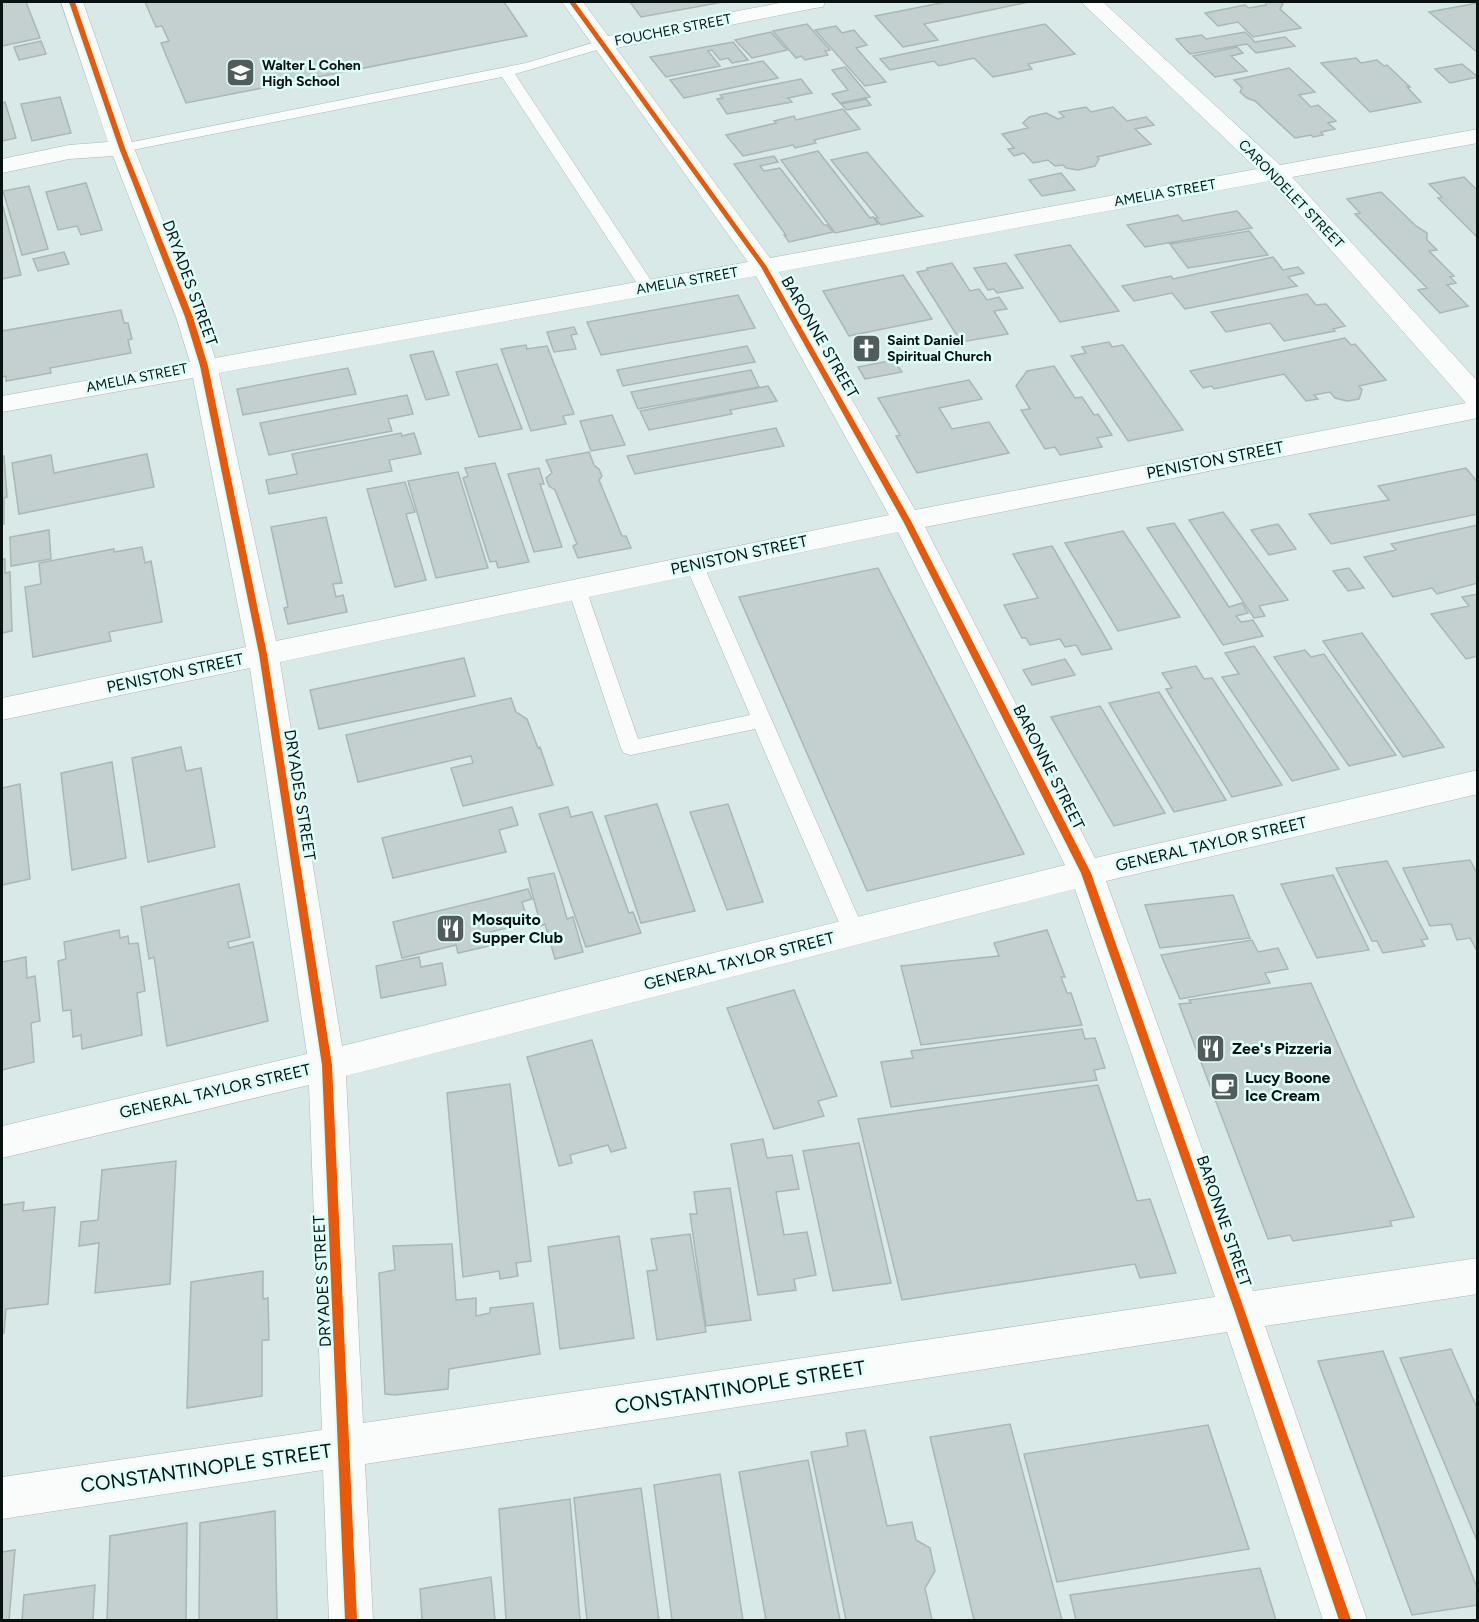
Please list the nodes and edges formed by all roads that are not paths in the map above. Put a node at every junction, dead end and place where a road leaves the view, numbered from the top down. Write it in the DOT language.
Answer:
graph roads {
  1 [pos="72,2"];
  2 [pos="572,2"];
  3 [pos="815,2"];
  4 [pos="1091,2"];
  5 [pos="602,44"];
  6 [pos="506,72"];
  7 [pos="1478,136"];
  8 [pos="122,148"];
  9 [pos="2,166"];
  10 [pos="1275,173"];
  11 [pos="764,267"];
  12 [pos="648,288"];
  13 [pos="204,366"];
  14 [pos="1478,399"];
  15 [pos="2,404"];
  16 [pos="1478,409"];
  17 [pos="907,520"];
  18 [pos="694,564"];
  19 [pos="577,589"];
  20 [pos="263,654"];
  21 [pos="2,709"];
  22 [pos="762,720"];
  23 [pos="1478,782"];
  24 [pos="1086,873"];
  25 [pos="854,932"];
  26 [pos="327,1065"];
  27 [pos="2,1142"];
  28 [pos="1478,1276"];
  29 [pos="1240,1312"];
  30 [pos="345,1447"];
  31 [pos="2,1498"];
  32 [pos="351,1620"];
  33 [pos="1345,1620"];
  1 -- 8 [label="street, DRYADES STREET"];
  2 -- 5 [label="street, BARONNE STREET"];
  3 -- 5 [label="street, FOUCHER STREET"];
  4 -- 10 [label="street, CARONDELET STREET"];
  5 -- 6 [label="lane"];
  5 -- 11 [label="street, BARONNE STREET"];
  6 -- 8 [label="lane"];
  6 -- 12 [label="lane"];
  7 -- 10 [label="street, AMELIA STREET"];
  8 -- 9 [label="street"];
  8 -- 13 [label="street, DRYADES STREET"];
  10 -- 11 [label="street, AMELIA STREET"];
  10 -- 14 [label="street, CARONDELET STREET"];
  11 -- 12 [label="street, AMELIA STREET"];
  11 -- 17 [label="street, BARONNE STREET"];
  12 -- 13 [label="street, AMELIA STREET"];
  13 -- 15 [label="street, AMELIA STREET"];
  13 -- 20 [label="street, DRYADES STREET"];
  16 -- 17 [label="street, PENISTON STREET"];
  17 -- 18 [label="street, PENISTON STREET"];
  17 -- 24 [label="street, BARONNE STREET"];
  18 -- 19 [label="street, PENISTON STREET"];
  18 -- 22 [label="lane"];
  19 -- 20 [label="street, PENISTON STREET"];
  19 -- 22 [label="lane"];
  20 -- 21 [label="street, PENISTON STREET"];
  20 -- 26 [label="street, DRYADES STREET"];
  22 -- 25 [label="lane"];
  23 -- 24 [label="street, GENERAL TAYLOR STREET"];
  24 -- 25 [label="street, GENERAL TAYLOR STREET"];
  24 -- 29 [label="street, BARONNE STREET"];
  25 -- 26 [label="street, GENERAL TAYLOR STREET"];
  26 -- 27 [label="street, GENERAL TAYLOR STREET"];
  26 -- 30 [label="street, DRYADES STREET"];
  28 -- 29 [label="street, CONSTANTINOPLE STREET"];
  29 -- 30 [label="street, CONSTANTINOPLE STREET"];
  29 -- 33 [label="street, BARONNE STREET"];
  30 -- 31 [label="street, CONSTANTINOPLE STREET"];
  30 -- 32 [label="street, DRYADES STREET"];
}
